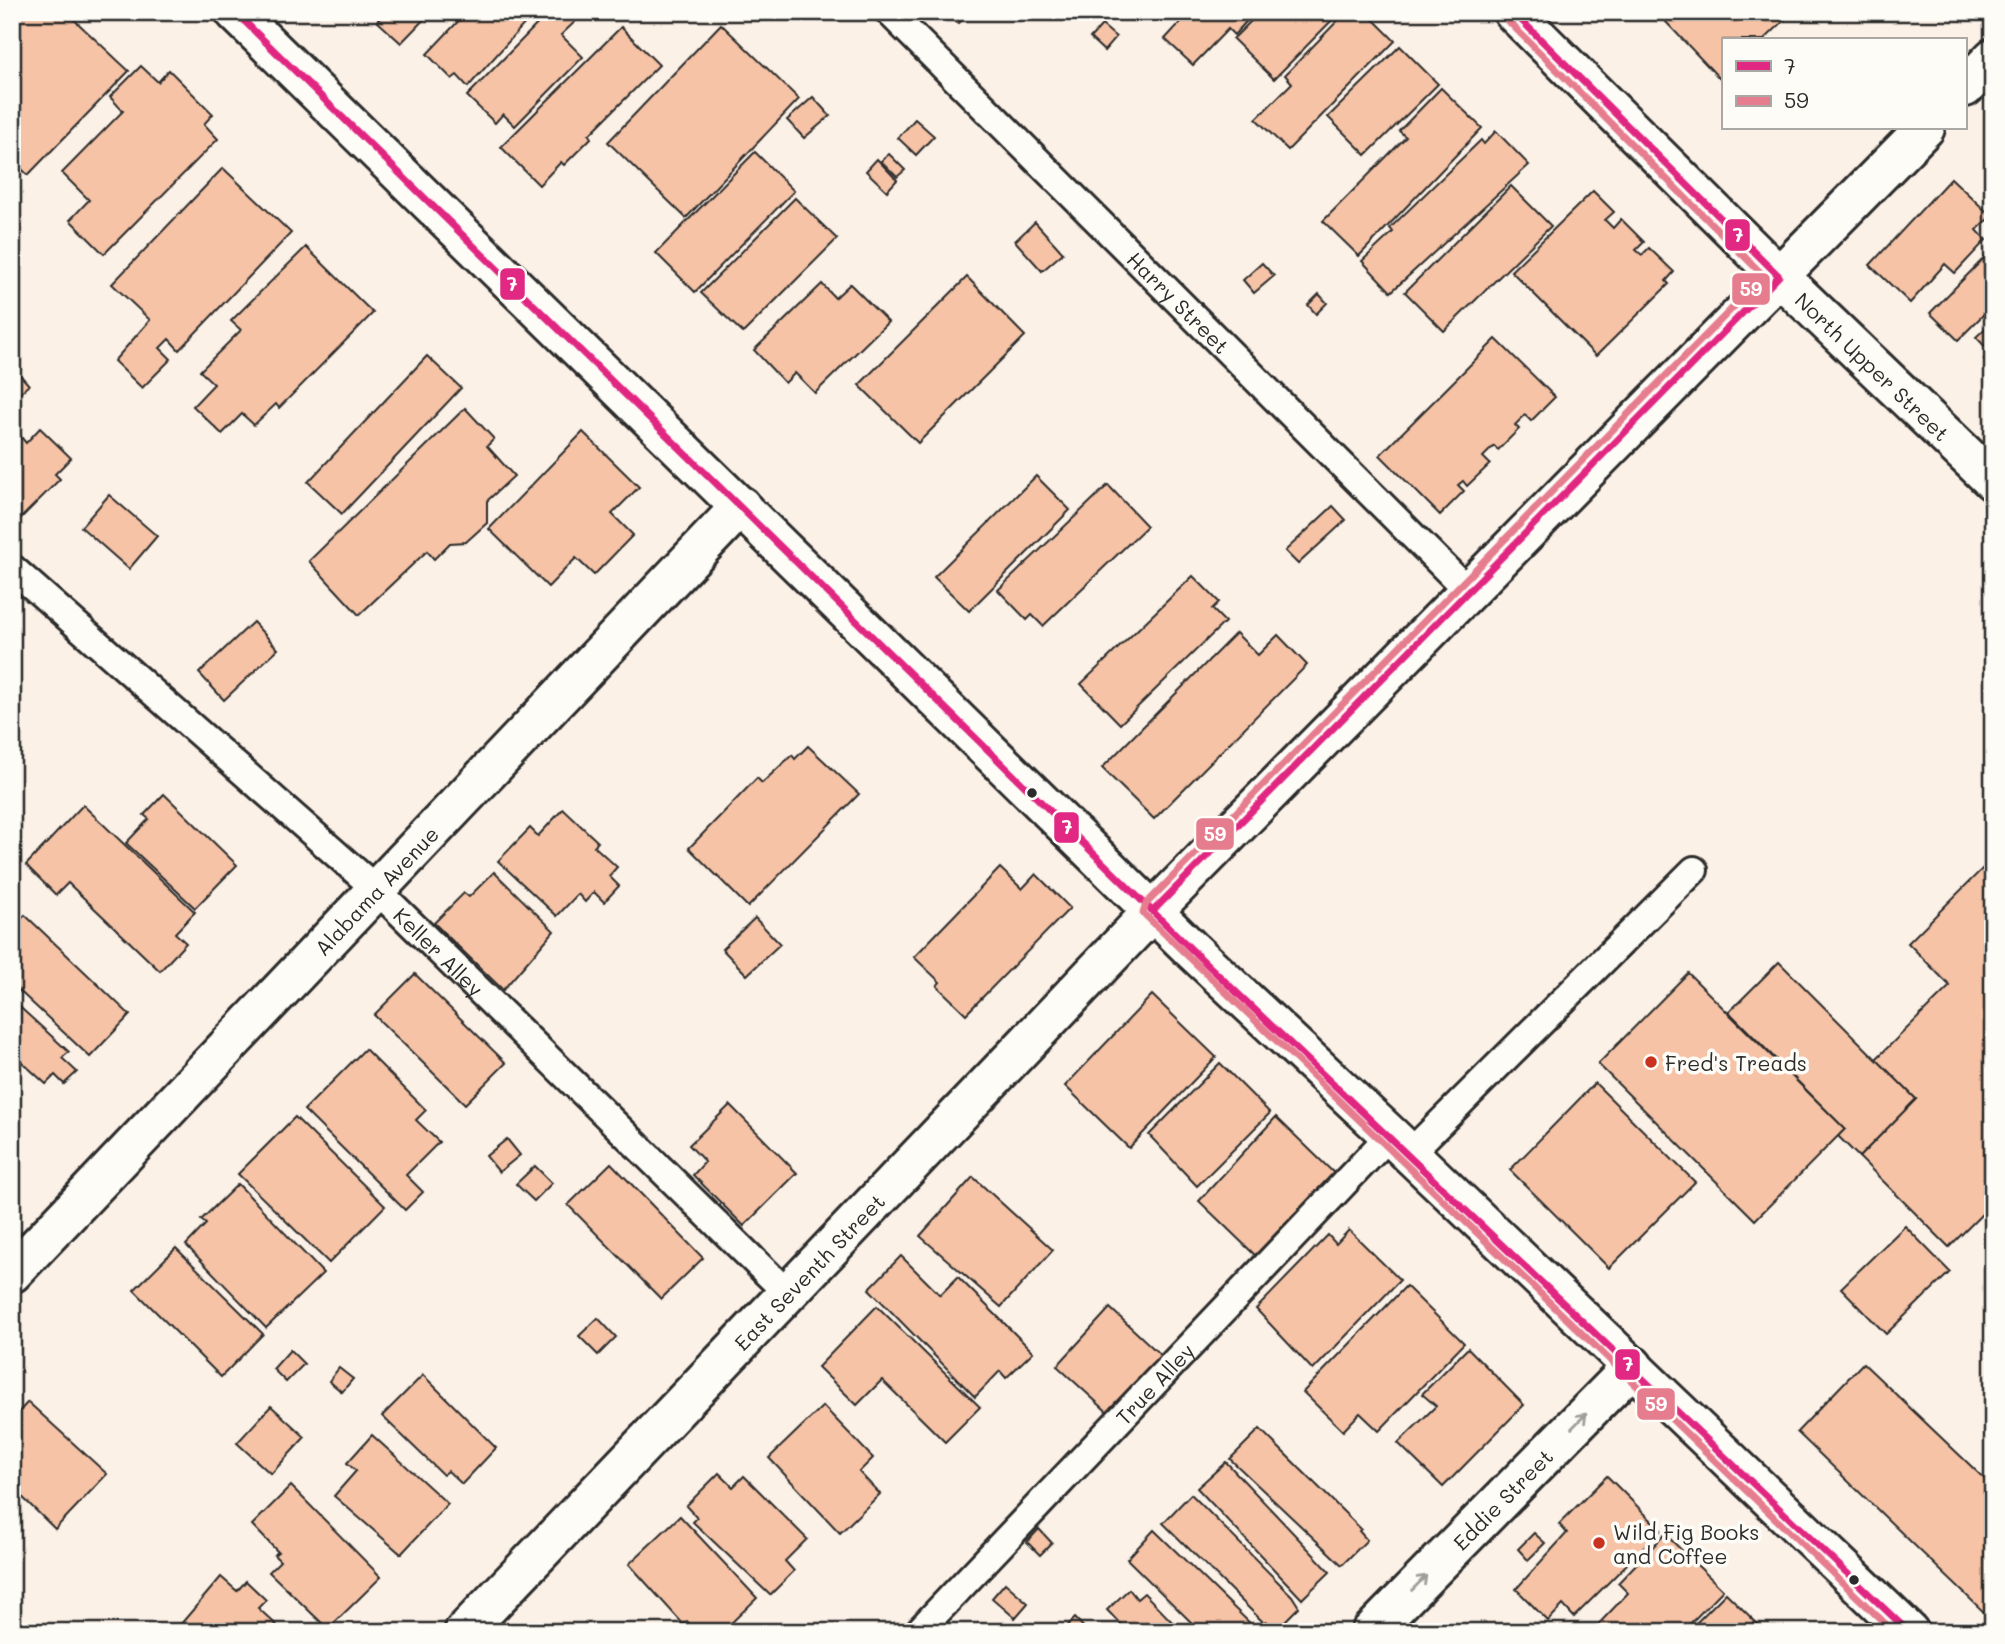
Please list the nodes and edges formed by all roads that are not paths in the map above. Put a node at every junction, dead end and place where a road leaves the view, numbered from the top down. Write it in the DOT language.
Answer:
graph roads {
  1 [pos="235,12"];
  2 [pos="889,12"];
  3 [pos="1513,12"];
  4 [pos="1993,58"];
  5 [pos="1966,86"];
  6 [pos="1923,130"];
  7 [pos="1779,276"];
  8 [pos="1993,481"];
  9 [pos="741,506"];
  10 [pos="12,568"];
  11 [pos="1469,592"];
  12 [pos="1694,870"];
  13 [pos="377,890"];
  14 [pos="1153,911"];
  15 [pos="1399,1144"];
  16 [pos="12,1273"];
  17 [pos="788,1294"];
  18 [pos="1633,1366"];
  19 [pos="464,1632"];
  20 [pos="918,1632"];
  21 [pos="1371,1632"];
  22 [pos="1909,1632"];
  1 -- 9 [label="street"];
  2 -- 11 [label="lane, Harry Street"];
  3 -- 7 [label="street, North Upper Street"];
  4 -- 5 [label="street"];
  6 -- 7 [label="street, East Seventh Street"];
  7 -- 8 [label="street, North Upper Street"];
  7 -- 11 [label="street, East Seventh Street"];
  9 -- 13 [label="street, Alabama Avenue"];
  9 -- 14 [label="street"];
  10 -- 13 [label="lane, Keller Alley"];
  11 -- 14 [label="street, East Seventh Street"];
  12 -- 15 [label="lane, True Alley"];
  13 -- 16 [label="street, Alabama Avenue"];
  13 -- 17 [label="lane, Keller Alley"];
  14 -- 15 [label="street"];
  14 -- 17 [label="street, East Seventh Street"];
  15 -- 18 [label="street"];
  15 -- 20 [label="lane, True Alley"];
  17 -- 19 [label="street, East Seventh Street"];
  21 -- 18 [label="street, Eddie Street, one-way"];
  18 -- 22 [label="street"];
}
